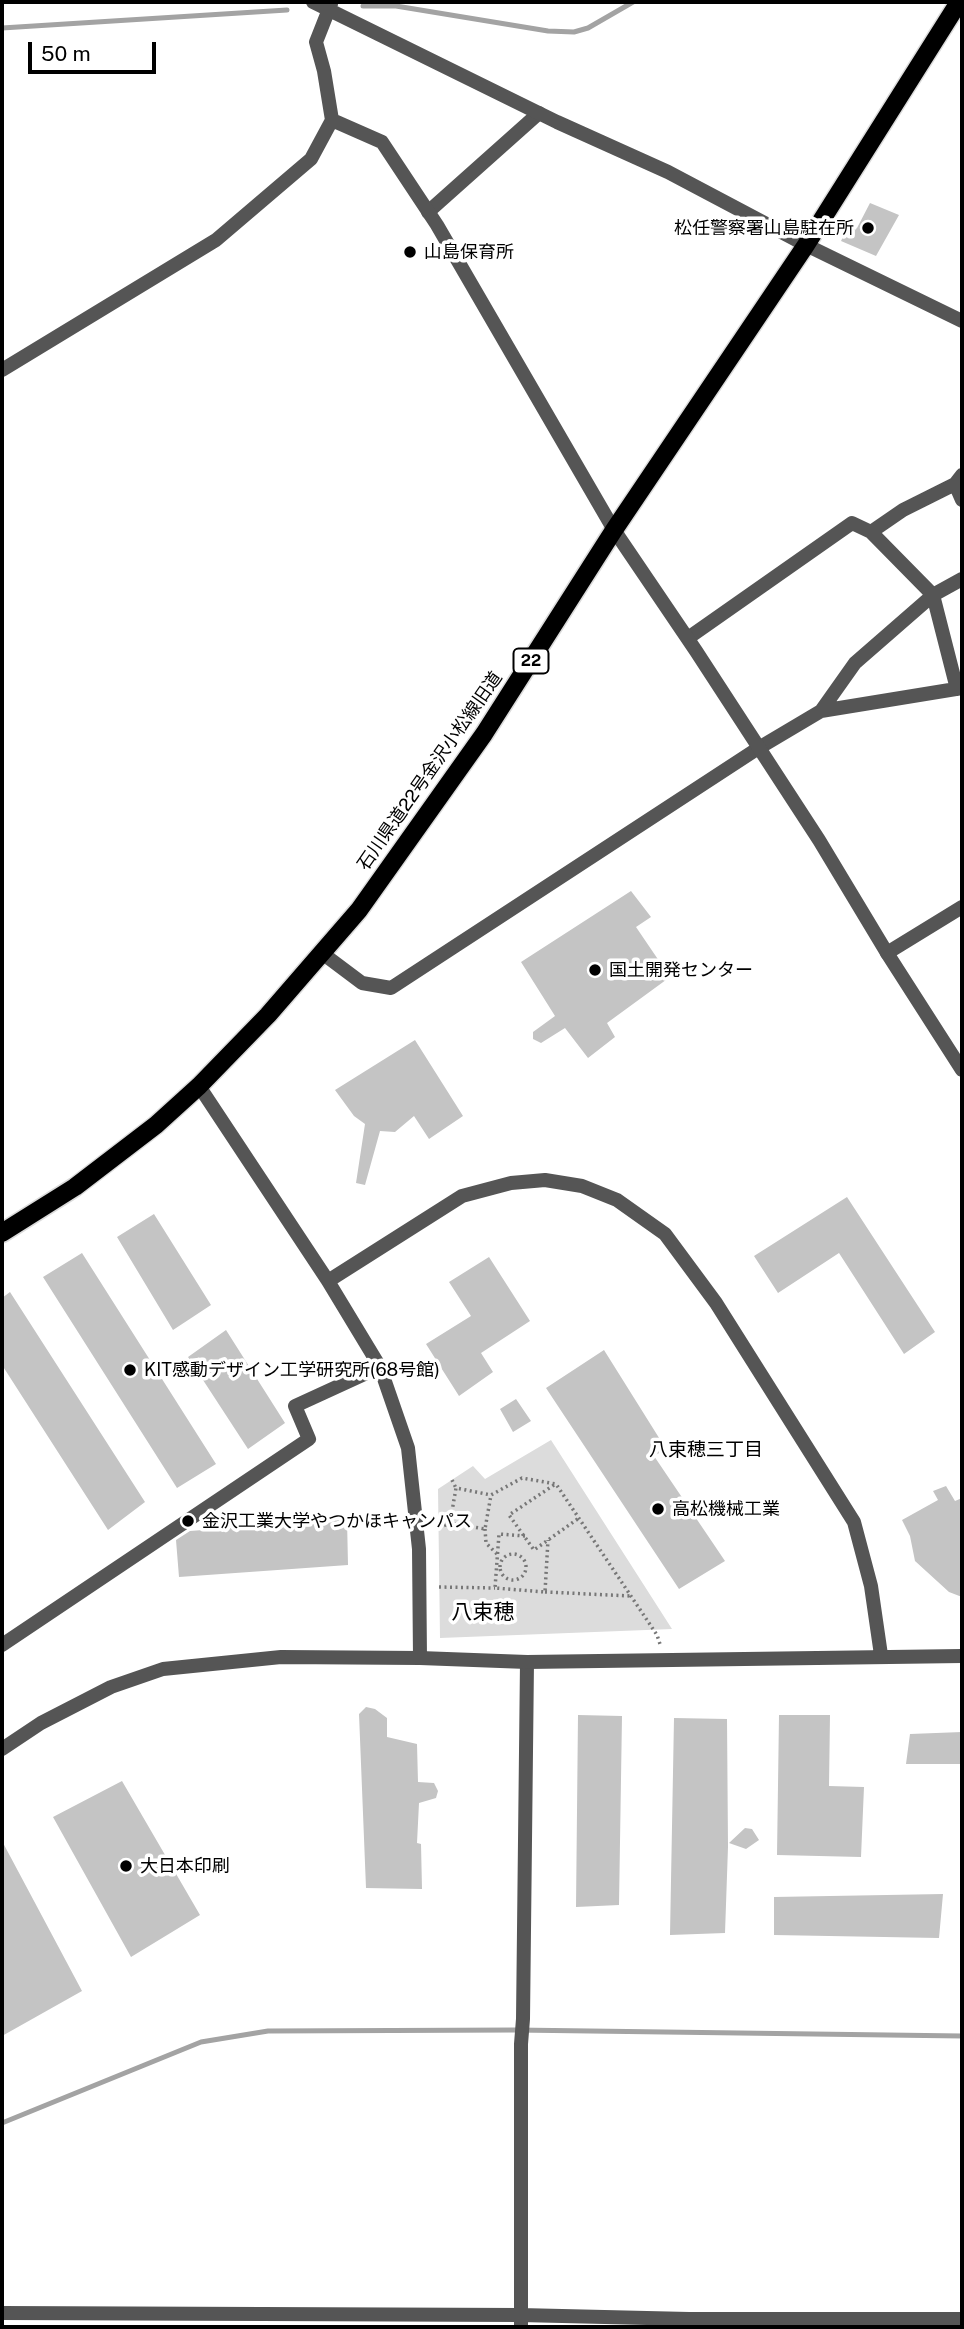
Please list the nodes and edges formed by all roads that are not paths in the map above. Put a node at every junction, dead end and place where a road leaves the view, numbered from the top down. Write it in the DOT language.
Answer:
graph roads {
  1 [pos="313,2"];
  2 [pos="958,2"];
  3 [pos="330,5"];
  4 [pos="539,113"];
  5 [pos="332,120"];
  6 [pos="428,212"];
  7 [pos="806,245"];
  8 [pos="962,321"];
  9 [pos="2,370"];
  10 [pos="959,479"];
  11 [pos="962,500"];
  12 [pos="614,530"];
  13 [pos="871,532"];
  14 [pos="962,579"];
  15 [pos="933,595"];
  16 [pos="688,638"];
  17 [pos="960,689"];
  18 [pos="821,710"];
  19 [pos="757,749"];
  20 [pos="962,906"];
  21 [pos="322,953"];
  22 [pos="887,953"];
  23 [pos="962,1070"];
  24 [pos="199,1086"];
  25 [pos="2,1233"];
  26 [pos="328,1281"];
  27 [pos="380,1367"];
  28 [pos="2,1645"];
  29 [pos="881,1655"];
  30 [pos="962,1656"];
  31 [pos="420,1658"];
  32 [pos="527,1662"];
  33 [pos="2,1749"];
  34 [pos="2,2313"];
  35 [pos="962,2319"];
  36 [pos="520,2321"];
  37 [pos="689,2323"];
  1 -- 3 [label="street"];
  2 -- 7 [label="main road, 石川県道22号金沢小松線旧道 / 22"];
  3 -- 4 [label="street"];
  3 -- 5 [label="street"];
  4 -- 6 [label="street"];
  4 -- 7 [label="street"];
  5 -- 6 [label="street"];
  5 -- 9 [label="street"];
  6 -- 12 [label="street"];
  7 -- 8 [label="street"];
  7 -- 12 [label="main road, 石川県道22号金沢小松線旧道 / 22"];
  10 -- 11 [label="street"];
  10 -- 13 [label="street"];
  12 -- 16 [label="street"];
  12 -- 21 [label="main road, 石川県道22号金沢小松線旧道 / 22"];
  13 -- 15 [label="street"];
  13 -- 16 [label="street"];
  14 -- 15 [label="street"];
  15 -- 17 [label="street"];
  15 -- 18 [label="street"];
  16 -- 19 [label="street"];
  17 -- 18 [label="street"];
  18 -- 19 [label="street"];
  19 -- 21 [label="street"];
  19 -- 22 [label="street"];
  20 -- 22 [label="street"];
  21 -- 24 [label="main road, 石川県道22号金沢小松線旧道 / 22"];
  22 -- 23 [label="street"];
  24 -- 25 [label="main road, 石川県道22号金沢小松線旧道 / 22"];
  24 -- 26 [label="street"];
  26 -- 27 [label="street"];
  26 -- 29 [label="street"];
  27 -- 28 [label="street"];
  27 -- 31 [label="street"];
  29 -- 30 [label="street"];
  29 -- 32 [label="street"];
  31 -- 32 [label="street"];
  31 -- 33 [label="street"];
  32 -- 36 [label="street"];
  34 -- 36 [label="street"];
  35 -- 37 [label="street"];
  36 -- 37 [label="street"];
}
